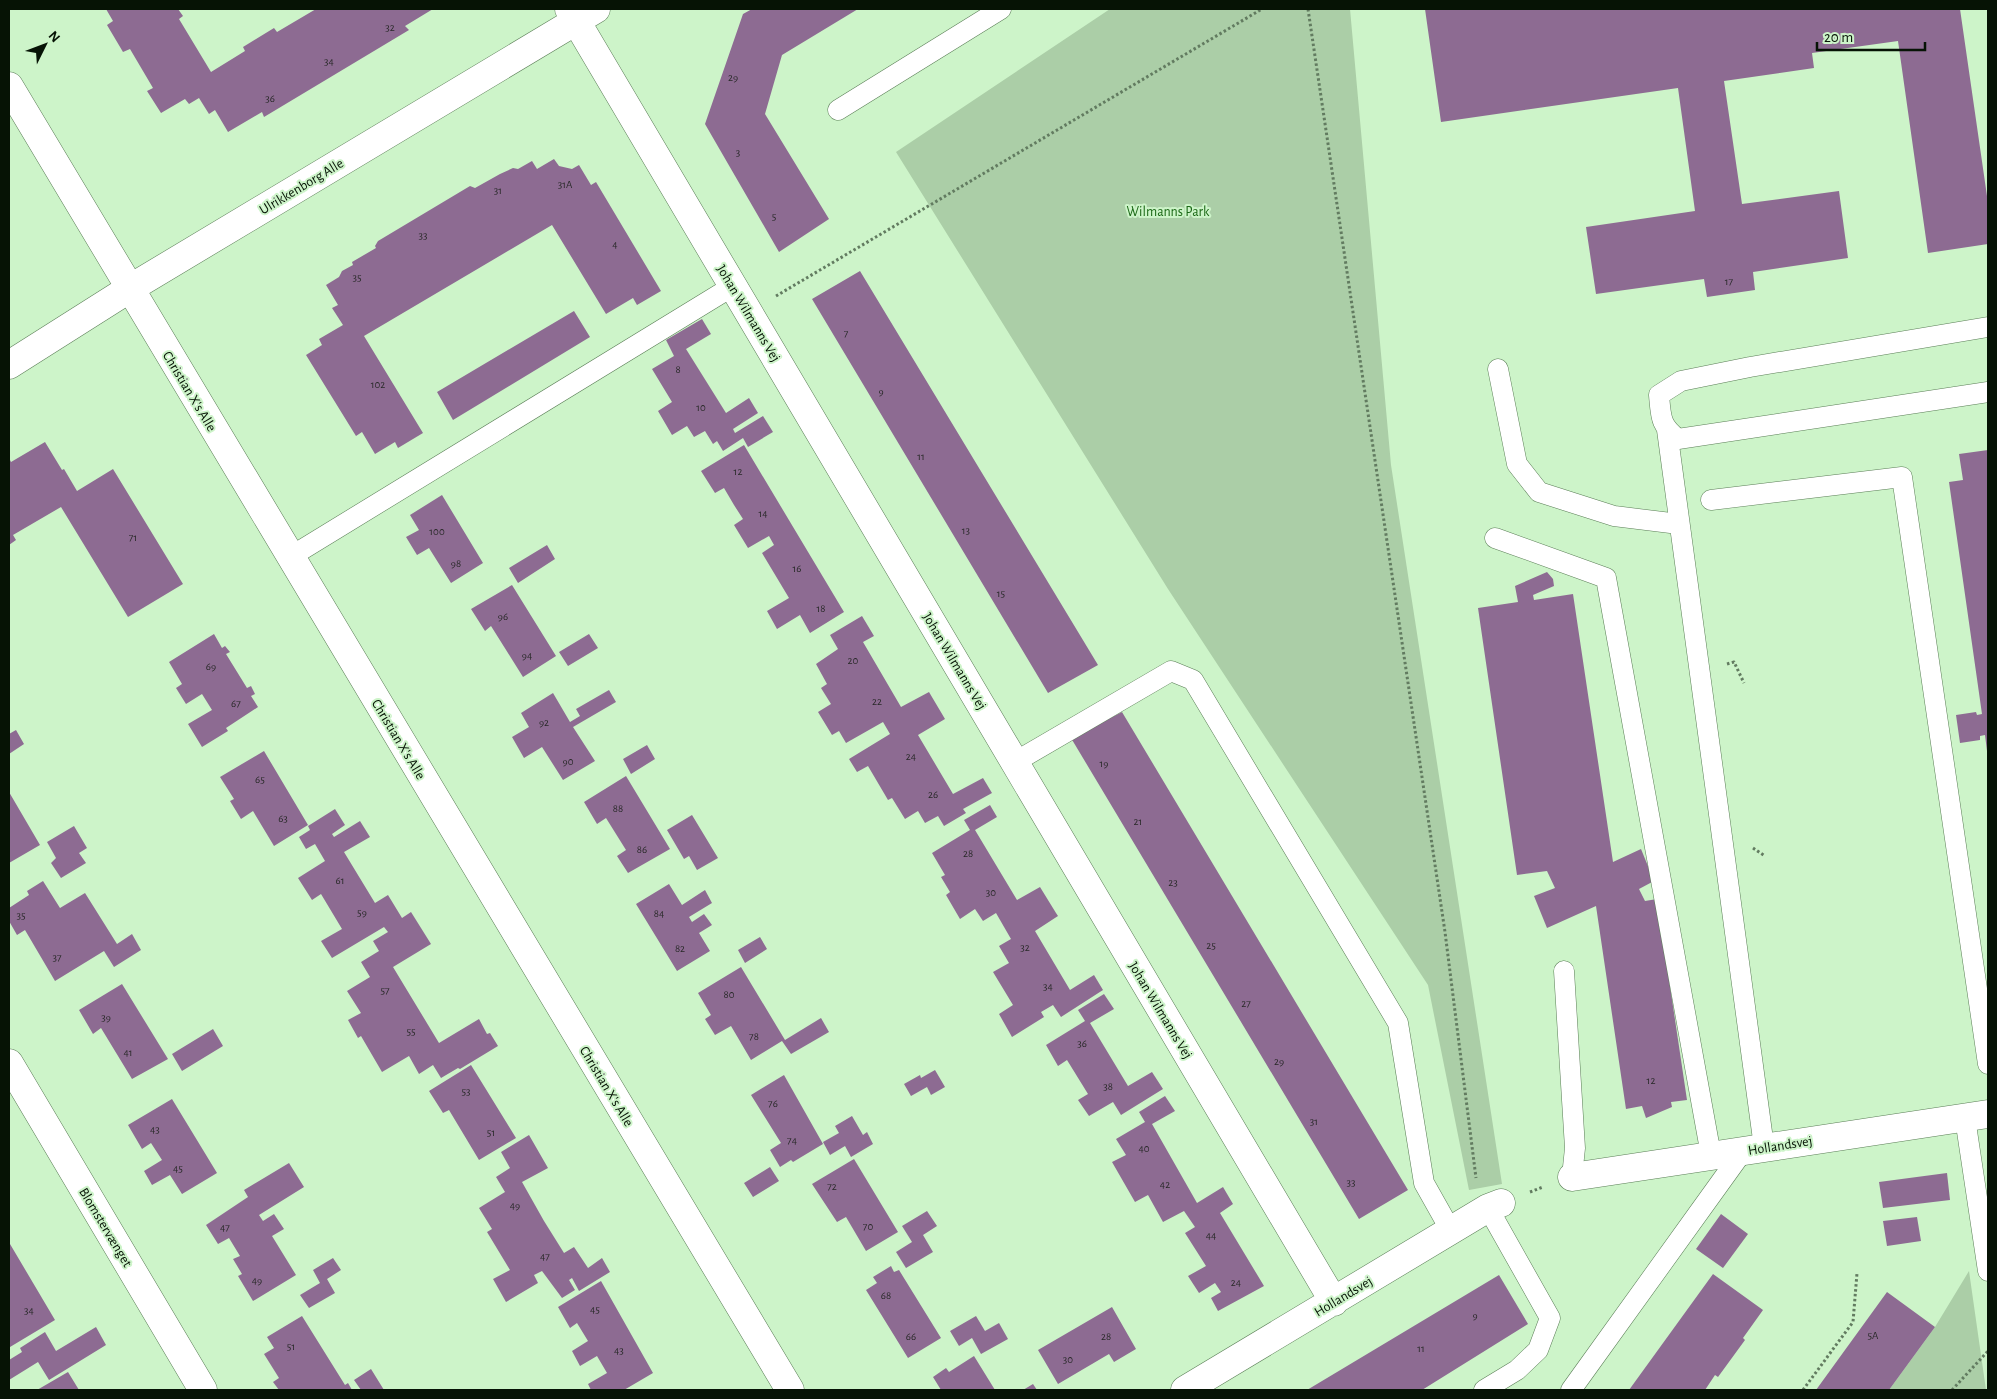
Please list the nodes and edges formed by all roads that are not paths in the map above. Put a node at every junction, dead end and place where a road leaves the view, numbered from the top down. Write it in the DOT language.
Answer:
graph roads {
  1 [pos="1001,9"];
  2 [pos="580,13"];
  3 [pos="9,86"];
  4 [pos="838,110"];
  5 [pos="733,286"];
  6 [pos="129,289"];
  7 [pos="1988,328"];
  8 [pos="9,365"];
  9 [pos="1498,369"];
  10 [pos="1988,392"];
  11 [pos="1667,430"];
  12 [pos="1711,500"];
  13 [pos="1680,524"];
  14 [pos="1496,538"];
  15 [pos="290,557"];
  16 [pos="1015,762"];
  17 [pos="1564,971"];
  18 [pos="9,1064"];
  19 [pos="1988,1064"];
  20 [pos="1976,1116"];
  21 [pos="1754,1149"];
  22 [pos="1711,1155"];
  23 [pos="1572,1177"];
  24 [pos="1490,1208"];
  25 [pos="1451,1231"];
  26 [pos="1988,1271"];
  27 [pos="1334,1302"];
  28 [pos="203,1390"];
  29 [pos="790,1390"];
  30 [pos="1185,1390"];
  31 [pos="1484,1390"];
  32 [pos="1571,1390"];
  1 -- 4 [label="lane"];
  2 -- 5 [label="street, Johan Wilmanns Vej"];
  2 -- 6 [label="street, Ulrikkenborg Alle"];
  3 -- 6 [label="street, Christian X's Alle"];
  5 -- 15 [label="lane"];
  5 -- 16 [label="street, Johan Wilmanns Vej"];
  6 -- 8 [label="street, Ulrikkenborg Alle"];
  6 -- 15 [label="street, Christian X's Alle"];
  7 -- 11 [label="lane"];
  9 -- 13 [label="lane"];
  10 -- 11 [label="lane"];
  11 -- 13 [label="lane"];
  12 -- 19 [label="lane"];
  13 -- 21 [label="lane"];
  14 -- 22 [label="lane"];
  15 -- 29 [label="street, Christian X's Alle"];
  16 -- 25 [label="lane"];
  16 -- 27 [label="street, Johan Wilmanns Vej"];
  17 -- 23 [label="lane"];
  18 -- 28 [label="street, Blomstervænget"];
  20 -- 21 [label="street, Hollandsvej"];
  20 -- 26 [label="lane"];
  21 -- 22 [label="street, Hollandsvej"];
  21 -- 32 [label="lane"];
  22 -- 23 [label="street, Hollandsvej"];
  24 -- 25 [label="street, Hollandsvej"];
  24 -- 31 [label="lane"];
  25 -- 27 [label="street, Hollandsvej"];
  27 -- 30 [label="street, Hollandsvej"];
}
